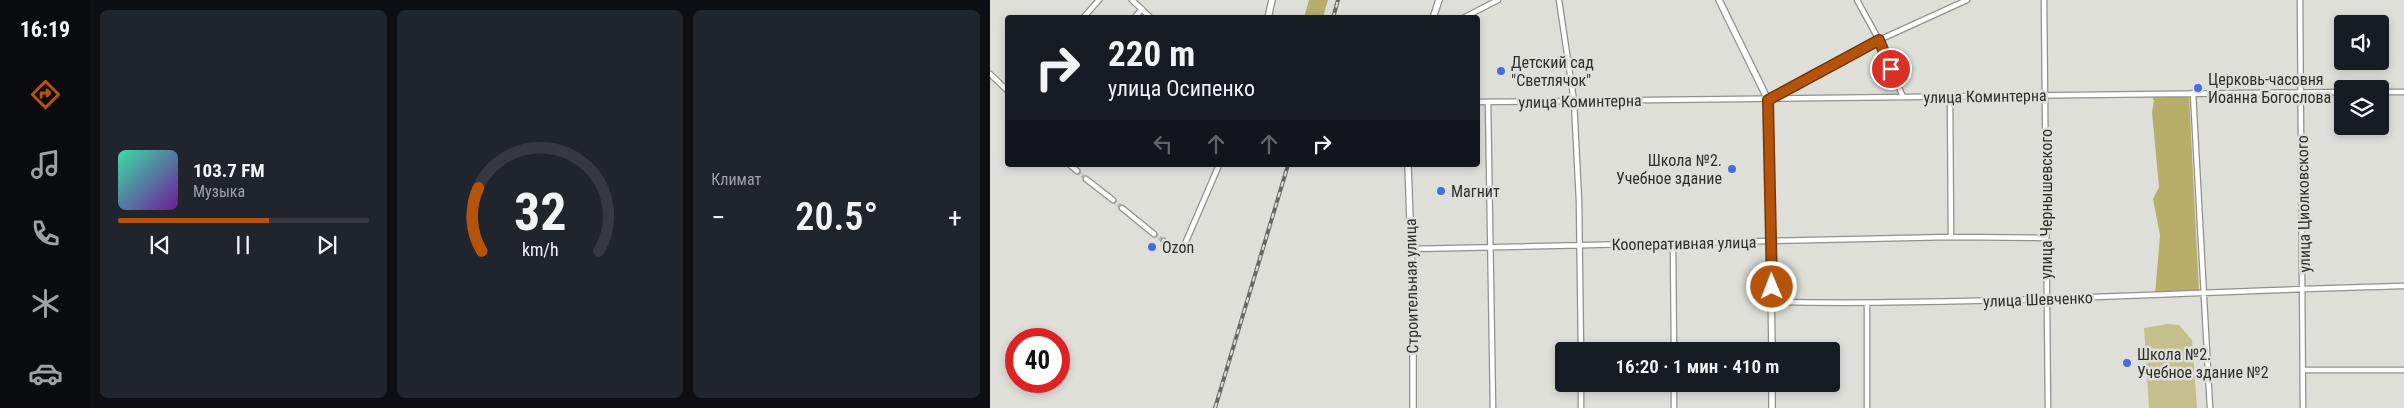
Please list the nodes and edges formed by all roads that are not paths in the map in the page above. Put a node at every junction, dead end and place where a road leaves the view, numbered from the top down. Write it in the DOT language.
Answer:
graph roads {
  1 [pos="1099,0"];
  2 [pos="1132,0"];
  3 [pos="1272,0"];
  4 [pos="1439,0"];
  5 [pos="1498,0"];
  6 [pos="1559,0"];
  7 [pos="1719,0"];
  8 [pos="1857,0"];
  9 [pos="1967,0"];
  10 [pos="2044,0"];
  11 [pos="2300,0"];
  12 [pos="1956,2"];
  13 [pos="1142,9"];
  14 [pos="1086,15"];
  15 [pos="1137,15"];
  16 [pos="1148,15"];
  17 [pos="1269,15"];
  18 [pos="1434,15"];
  19 [pos="1469,15"];
  20 [pos="1879,40"];
  21 [pos="990,74"];
  22 [pos="1005,88"];
  23 [pos="2302,92"];
  24 [pos="2334,92"];
  25 [pos="2389,92"];
  26 [pos="2404,92"];
  27 [pos="2193,93"];
  28 [pos="2046,96"];
  29 [pos="1950,97"];
  30 [pos="1903,98"];
  31 [pos="1768,100"];
  32 [pos="1574,101"];
  33 [pos="1480,102"];
  34 [pos="1488,102"];
  35 [pos="1072,167"];
  36 [pos="1218,167"];
  37 [pos="1408,167"];
  38 [pos="1077,171"];
  39 [pos="1086,178"];
  40 [pos="1113,200"];
  41 [pos="1122,208"];
  42 [pos="1154,234"];
  43 [pos="1950,237"];
  44 [pos="2046,238"];
  45 [pos="1164,241"];
  46 [pos="1771,241"];
  47 [pos="1673,244"];
  48 [pos="1579,246"];
  49 [pos="1491,248"];
  50 [pos="1411,250"];
  51 [pos="2404,286"];
  52 [pos="2304,288"];
  53 [pos="2205,294"];
  54 [pos="2046,300"];
  55 [pos="1772,302"];
  56 [pos="1867,304"];
  57 [pos="1581,342"];
  58 [pos="1674,342"];
  59 [pos="1772,342"];
  60 [pos="2304,370"];
  61 [pos="2404,370"];
  62 [pos="1581,392"];
  63 [pos="1674,392"];
  64 [pos="1772,392"];
  65 [pos="1413,408"];
  66 [pos="1493,408"];
  67 [pos="1581,408"];
  68 [pos="1674,408"];
  69 [pos="1772,408"];
  70 [pos="1867,408"];
  71 [pos="2048,408"];
  72 [pos="2210,408"];
  73 [pos="2303,408"];
  1 -- 14 [label="street"];
  2 -- 13 [label="street"];
  3 -- 17 [label="street"];
  4 -- 18 [label="street"];
  5 -- 19 [label="street"];
  6 -- 32 [label="street"];
  7 -- 31 [label="street"];
  8 -- 20 [label="street"];
  9 -- 12 [label="street"];
  10 -- 28 [label="street, улица Чернышевского"];
  11 -- 23 [label="street, улица Циолковского"];
  12 -- 20 [label="street"];
  13 -- 15 [label="street"];
  13 -- 16 [label="street"];
  20 -- 30 [label="street"];
  20 -- 31 [label="street"];
  21 -- 22 [label="street"];
  23 -- 24 [label="street, улица Коминтерна"];
  23 -- 27 [label="street, улица Коминтерна"];
  23 -- 52 [label="street, улица Циолковского"];
  25 -- 26 [label="street"];
  27 -- 28 [label="street, улица Коминтерна"];
  27 -- 53 [label="street"];
  28 -- 29 [label="street, улица Коминтерна"];
  28 -- 44 [label="street, улица Чернышевского"];
  29 -- 30 [label="street, улица Коминтерна"];
  29 -- 43 [label="street"];
  30 -- 31 [label="street, улица Коминтерна"];
  31 -- 32 [label="street, улица Коминтерна"];
  31 -- 46 [label="street"];
  32 -- 34 [label="street, улица Коминтерна"];
  32 -- 48 [label="street"];
  33 -- 34 [label="street, улица Коминтерна"];
  34 -- 49 [label="street"];
  35 -- 38 [label="street"];
  36 -- 45 [label="street"];
  37 -- 50 [label="street, Строительная улица"];
  39 -- 40 [label="street"];
  41 -- 42 [label="street"];
  43 -- 44 [label="street, Кооперативная улица"];
  43 -- 46 [label="street, Кооперативная улица"];
  44 -- 54 [label="street, улица Чернышевского"];
  46 -- 47 [label="street, Кооперативная улица"];
  46 -- 55 [label="street"];
  47 -- 48 [label="street, Кооперативная улица"];
  47 -- 58 [label="street"];
  48 -- 49 [label="street, Кооперативная улица"];
  48 -- 57 [label="street"];
  49 -- 50 [label="street, Кооперативная улица"];
  49 -- 66 [label="street"];
  50 -- 65 [label="street, Строительная улица"];
  51 -- 52 [label="street, улица Шевченко"];
  52 -- 53 [label="street, улица Шевченко"];
  52 -- 60 [label="street, улица Циолковского"];
  53 -- 54 [label="street, улица Шевченко"];
  53 -- 72 [label="street"];
  54 -- 56 [label="street, улица Шевченко"];
  54 -- 71 [label="street, улица Чернышевского"];
  55 -- 56 [label="street, улица Шевченко"];
  55 -- 59 [label="street"];
  56 -- 70 [label="street"];
  60 -- 61 [label="street"];
  60 -- 73 [label="street, улица Циолковского"];
  62 -- 67 [label="street"];
  63 -- 68 [label="street"];
  64 -- 69 [label="street"];
}
